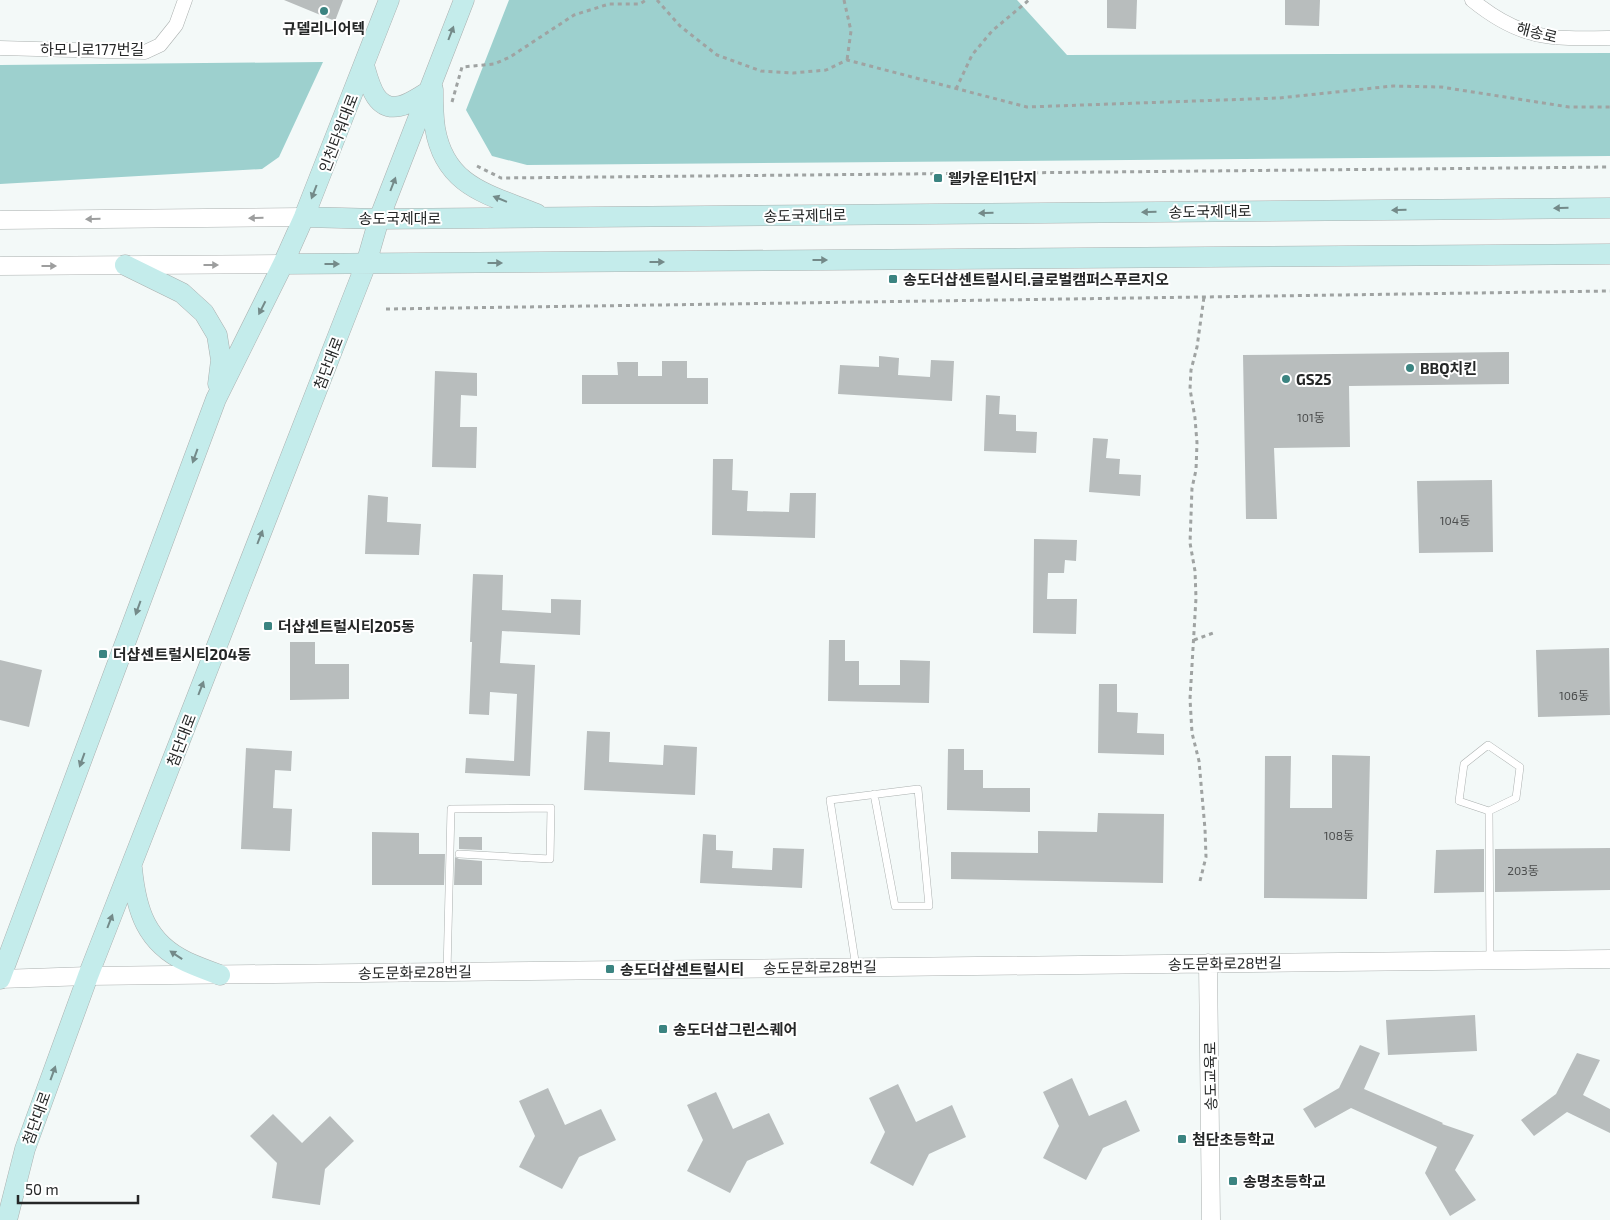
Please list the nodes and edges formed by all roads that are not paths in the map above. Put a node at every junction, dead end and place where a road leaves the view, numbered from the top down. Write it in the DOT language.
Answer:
graph roads {
  1 [pos="185,0"];
  2 [pos="389,0"];
  3 [pos="464,0"];
  4 [pos="1472,0"];
  5 [pos="1610,38"];
  6 [pos="0,48"];
  7 [pos="364,65"];
  8 [pos="430,87"];
  9 [pos="1610,208"];
  10 [pos="304,217"];
  11 [pos="546,217"];
  12 [pos="379,219"];
  13 [pos="0,220"];
  14 [pos="1610,254"];
  15 [pos="283,264"];
  16 [pos="366,264"];
  17 [pos="125,265"];
  18 [pos="0,266"];
  19 [pos="216,399"];
  20 [pos="874,794"];
  21 [pos="1489,811"];
  22 [pos="459,854"];
  23 [pos="131,866"];
  24 [pos="1610,959"];
  25 [pos="1490,960"];
  26 [pos="1208,963"];
  27 [pos="856,967"];
  28 [pos="447,972"];
  29 [pos="220,975"];
  30 [pos="88,976"];
  31 [pos="0,979"];
  32 [pos="7,1220"];
  33 [pos="1211,1220"];
  1 -- 6 [label="street, 하모니로177번길"];
  2 -- 7 [label="main road, 인천타워대로"];
  8 -- 3 [label="main road, one-way"];
  4 -- 5 [label="street, 해송로"];
  7 -- 8 [label="main road"];
  7 -- 10 [label="main road, 인천타워대로, one-way"];
  11 -- 8 [label="main road, one-way"];
  12 -- 8 [label="main road, one-way"];
  9 -- 11 [label="main road, 송도국제대로, one-way"];
  10 -- 12 [label="main road, 송도국제대로"];
  10 -- 13 [label="street, 송도국제대로, one-way"];
  10 -- 15 [label="main road, 인천타워대로"];
  11 -- 12 [label="main road, 송도국제대로"];
  12 -- 16 [label="main road"];
  16 -- 14 [label="main road, one-way"];
  15 -- 16 [label="main road, one-way"];
  17 -- 15 [label="street, one-way"];
  15 -- 19 [label="main road, one-way"];
  23 -- 16 [label="main road, 첨단대로, one-way"];
  18 -- 17 [label="street, one-way"];
  17 -- 19 [label="main road"];
  19 -- 31 [label="main road, one-way"];
  20 -- 20 [label="lane"];
  20 -- 27 [label="lane"];
  21 -- 21 [label="lane"];
  21 -- 25 [label="lane"];
  22 -- 28 [label="lane"];
  29 -- 23 [label="main road, one-way"];
  30 -- 23 [label="main road, 첨단대로, one-way"];
  24 -- 25 [label="street, 송도문화로28번길"];
  25 -- 26 [label="street, 송도문화로28번길"];
  26 -- 27 [label="street, 송도문화로28번길"];
  26 -- 33 [label="street, 송도교육로"];
  27 -- 28 [label="street, 송도문화로28번길"];
  28 -- 29 [label="street, 송도문화로28번길"];
  29 -- 30 [label="street, 송도문화로28번길"];
  30 -- 31 [label="street, 송도문화로28번길"];
  32 -- 30 [label="main road, 첨단대로, one-way"];
}
